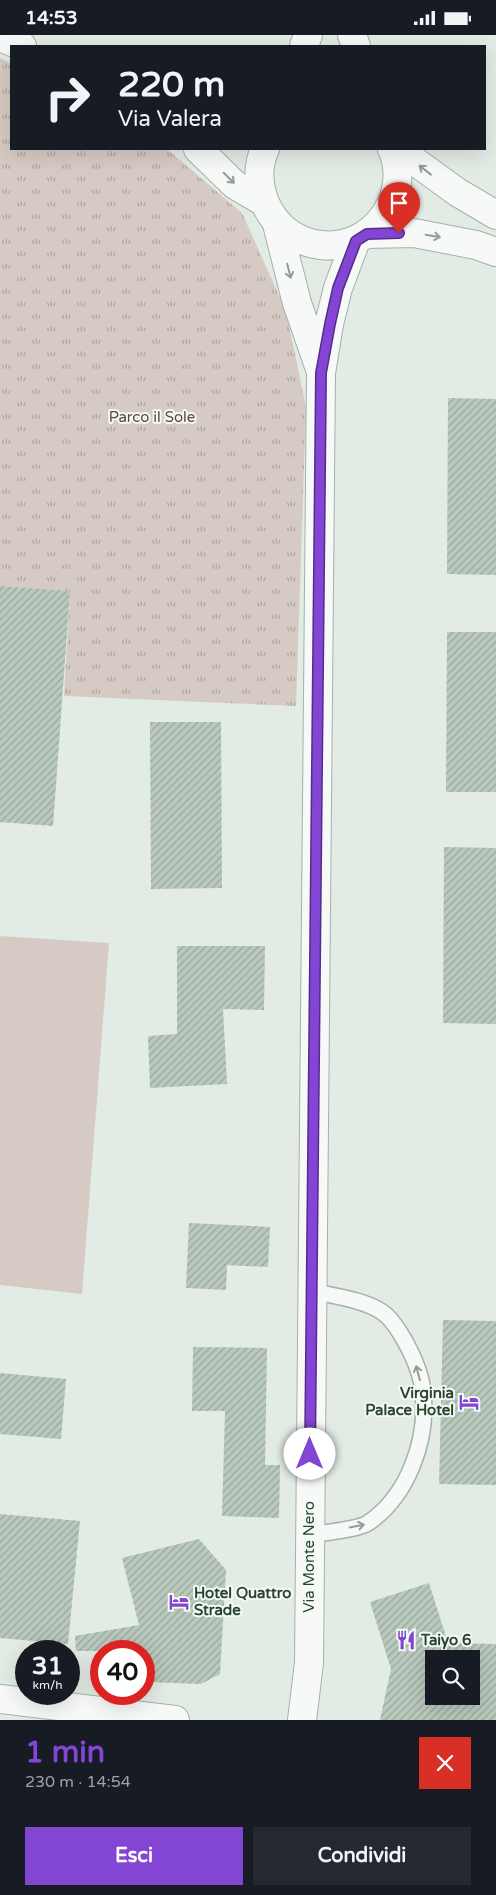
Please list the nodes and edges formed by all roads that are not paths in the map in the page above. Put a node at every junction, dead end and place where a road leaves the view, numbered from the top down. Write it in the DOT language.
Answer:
graph roads {
  1 [pos="0,37"];
  2 [pos="20,45"];
  3 [pos="199,150"];
  4 [pos="265,150"];
  5 [pos="392,150"];
  6 [pos="399,150"];
  7 [pos="270,213"];
  8 [pos="496,215"];
  9 [pos="362,237"];
  10 [pos="496,252"];
  11 [pos="321,373"];
  12 [pos="311,1291"];
  13 [pos="309,1535"];
  14 [pos="0,1699"];
  15 [pos="175,1720"];
  16 [pos="302,1720"];
  1 -- 2 [label="street"];
  3 -- 7 [label="street, one-way"];
  4 -- 7 [label="street, Via Monte Nero"];
  5 -- 9 [label="street"];
  8 -- 6 [label="street, one-way"];
  7 -- 9 [label="street"];
  7 -- 11 [label="street, Via Monte Nero, one-way"];
  9 -- 10 [label="street, one-way"];
  9 -- 11 [label="street, Via Monte Nero"];
  11 -- 12 [label="street, Via Monte Nero"];
  12 -- 13 [label="street, Via Monte Nero"];
  13 -- 12 [label="lane, one-way"];
  13 -- 16 [label="street, Via Monte Nero"];
  14 -- 15 [label="street"];
}
